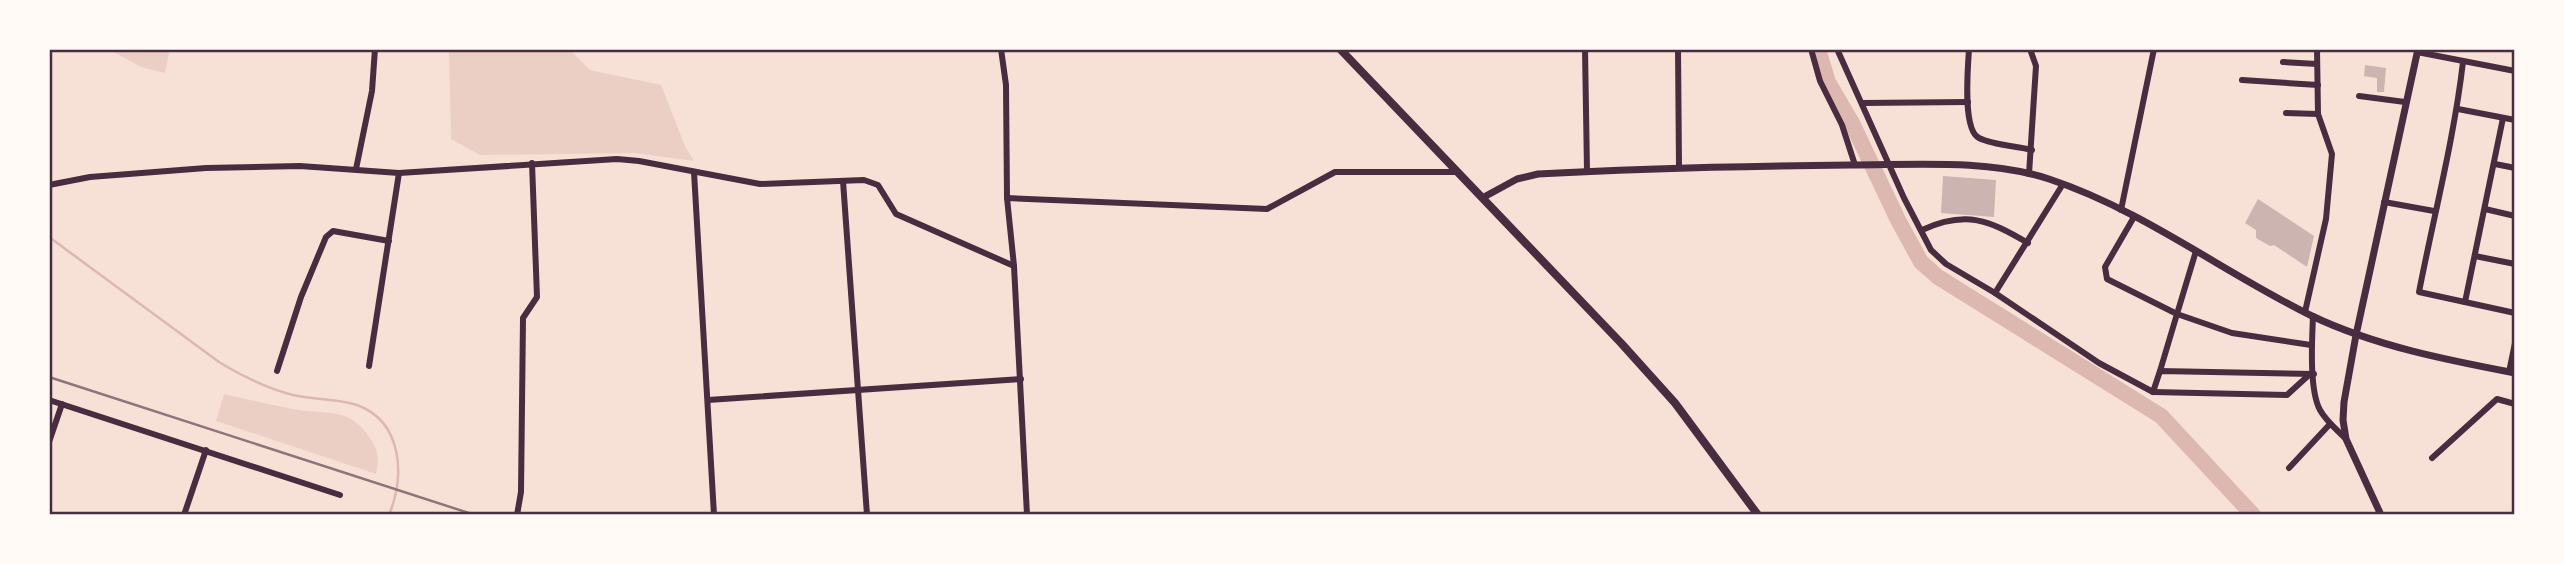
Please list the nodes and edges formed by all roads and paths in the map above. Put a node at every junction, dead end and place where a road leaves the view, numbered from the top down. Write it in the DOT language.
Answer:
graph roads {
  1 [pos="375,49"];
  2 [pos="1001,49"];
  3 [pos="1340,49"];
  4 [pos="1585,49"];
  5 [pos="1678,49"];
  6 [pos="1811,49"];
  7 [pos="1837,49"];
  8 [pos="1969,49"];
  9 [pos="2031,49"];
  10 [pos="2154,49"];
  11 [pos="2317,49"];
  12 [pos="2418,51"];
  13 [pos="2283,62"];
  14 [pos="2463,62"];
  15 [pos="2317,64"];
  16 [pos="2515,71"];
  17 [pos="2242,80"];
  18 [pos="2318,85"];
  19 [pos="2359,96"];
  20 [pos="1968,102"];
  21 [pos="2405,102"];
  22 [pos="1862,103"];
  23 [pos="2458,109"];
  24 [pos="2286,113"];
  25 [pos="2318,114"];
  26 [pos="2503,118"];
  27 [pos="2515,120"];
  28 [pos="2032,150"];
  29 [pos="532,163"];
  30 [pos="2495,164"];
  31 [pos="1858,165"];
  32 [pos="1890,165"];
  33 [pos="1679,167"];
  34 [pos="2515,168"];
  35 [pos="356,169"];
  36 [pos="1587,171"];
  37 [pos="694,172"];
  38 [pos="1458,172"];
  39 [pos="399,173"];
  40 [pos="2029,174"];
  41 [pos="844,181"];
  42 [pos="2063,184"];
  43 [pos="49,185"];
  44 [pos="1484,197"];
  45 [pos="1007,198"];
  46 [pos="2384,202"];
  47 [pos="2485,209"];
  48 [pos="2121,210"];
  49 [pos="2434,211"];
  50 [pos="2515,216"];
  51 [pos="2134,217"];
  52 [pos="1922,230"];
  53 [pos="389,241"];
  54 [pos="2028,243"];
  55 [pos="2196,251"];
  56 [pos="2475,256"];
  57 [pos="2515,264"];
  58 [pos="1014,266"];
  59 [pos="1995,293"];
  60 [pos="2465,302"];
  61 [pos="2305,312"];
  62 [pos="2515,313"];
  63 [pos="2177,314"];
  64 [pos="2313,316"];
  65 [pos="2356,335"];
  66 [pos="2515,344"];
  67 [pos="2311,345"];
  68 [pos="369,366"];
  69 [pos="277,371"];
  70 [pos="2160,371"];
  71 [pos="2512,372"];
  72 [pos="2312,374"];
  73 [pos="1021,379"];
  74 [pos="858,389"];
  75 [pos="2153,392"];
  76 [pos="49,400"];
  77 [pos="708,400"];
  78 [pos="62,404"];
  79 [pos="2515,404"];
  80 [pos="2330,424"];
  81 [pos="2346,439"];
  82 [pos="49,442"];
  83 [pos="206,450"];
  84 [pos="2432,458"];
  85 [pos="2289,468"];
  86 [pos="340,495"];
  87 [pos="184,515"];
  88 [pos="516,515"];
  89 [pos="714,515"];
  90 [pos="867,515"];
  91 [pos="1027,515"];
  92 [pos="1758,515"];
  93 [pos="2381,515"];
  1 -- 35 [label="street"];
  2 -- 45 [label="street"];
  3 -- 38 [label="main road"];
  4 -- 36 [label="street"];
  5 -- 33 [label="street"];
  6 -- 31 [label="street"];
  7 -- 22 [label="street"];
  8 -- 20 [label="street"];
  9 -- 28 [label="street"];
  10 -- 48 [label="street"];
  11 -- 15 [label="street"];
  12 -- 14 [label="street"];
  12 -- 21 [label="street"];
  13 -- 15 [label="street"];
  14 -- 16 [label="street"];
  14 -- 23 [label="street"];
  15 -- 18 [label="street"];
  17 -- 18 [label="street"];
  18 -- 25 [label="street"];
  19 -- 21 [label="street"];
  20 -- 22 [label="street"];
  20 -- 28 [label="street"];
  21 -- 46 [label="street"];
  22 -- 32 [label="street"];
  23 -- 26 [label="street"];
  23 -- 49 [label="street"];
  24 -- 25 [label="street"];
  25 -- 61 [label="street"];
  26 -- 27 [label="street"];
  26 -- 30 [label="street"];
  28 -- 40 [label="street"];
  29 -- 37 [label="street"];
  29 -- 39 [label="street"];
  29 -- 88 [label="street"];
  30 -- 34 [label="street"];
  30 -- 47 [label="street"];
  31 -- 32 [label="street"];
  31 -- 33 [label="street"];
  32 -- 40 [label="street"];
  32 -- 52 [label="street"];
  33 -- 36 [label="street"];
  35 -- 39 [label="street"];
  35 -- 43 [label="street"];
  36 -- 44 [label="street"];
  37 -- 41 [label="street"];
  37 -- 77 [label="street"];
  38 -- 44 [label="main road"];
  38 -- 45 [label="street"];
  39 -- 53 [label="street"];
  40 -- 42 [label="street"];
  41 -- 58 [label="street"];
  41 -- 74 [label="street"];
  42 -- 48 [label="street"];
  42 -- 54 [label="street"];
  44 -- 92 [label="main road"];
  45 -- 58 [label="street"];
  46 -- 49 [label="street"];
  46 -- 65 [label="street"];
  47 -- 50 [label="street"];
  47 -- 56 [label="street"];
  48 -- 51 [label="street"];
  49 -- 60 [label="street"];
  51 -- 55 [label="street"];
  51 -- 63 [label="street"];
  52 -- 54 [label="street"];
  52 -- 59 [label="street"];
  53 -- 68 [label="street"];
  53 -- 69 [label="street"];
  54 -- 59 [label="street"];
  55 -- 61 [label="street"];
  55 -- 63 [label="street"];
  56 -- 57 [label="street"];
  56 -- 60 [label="street"];
  58 -- 73 [label="street"];
  59 -- 75 [label="street"];
  60 -- 62 [label="street"];
  61 -- 64 [label="street"];
  63 -- 67 [label="street"];
  63 -- 70 [label="street"];
  64 -- 65 [label="street"];
  64 -- 67 [label="street"];
  65 -- 71 [label="street"];
  65 -- 81 [label="street"];
  66 -- 71 [label="street"];
  67 -- 72 [label="street"];
  70 -- 72 [label="street"];
  70 -- 75 [label="street"];
  72 -- 75 [label="street"];
  72 -- 80 [label="street"];
  73 -- 74 [label="street"];
  73 -- 91 [label="street"];
  74 -- 77 [label="street"];
  74 -- 90 [label="street"];
  76 -- 78 [label="street"];
  77 -- 89 [label="street"];
  78 -- 82 [label="street"];
  78 -- 83 [label="street"];
  79 -- 84 [label="street"];
  80 -- 81 [label="street"];
  80 -- 85 [label="street"];
  81 -- 93 [label="street"];
  83 -- 86 [label="street"];
  83 -- 87 [label="street"];
}
